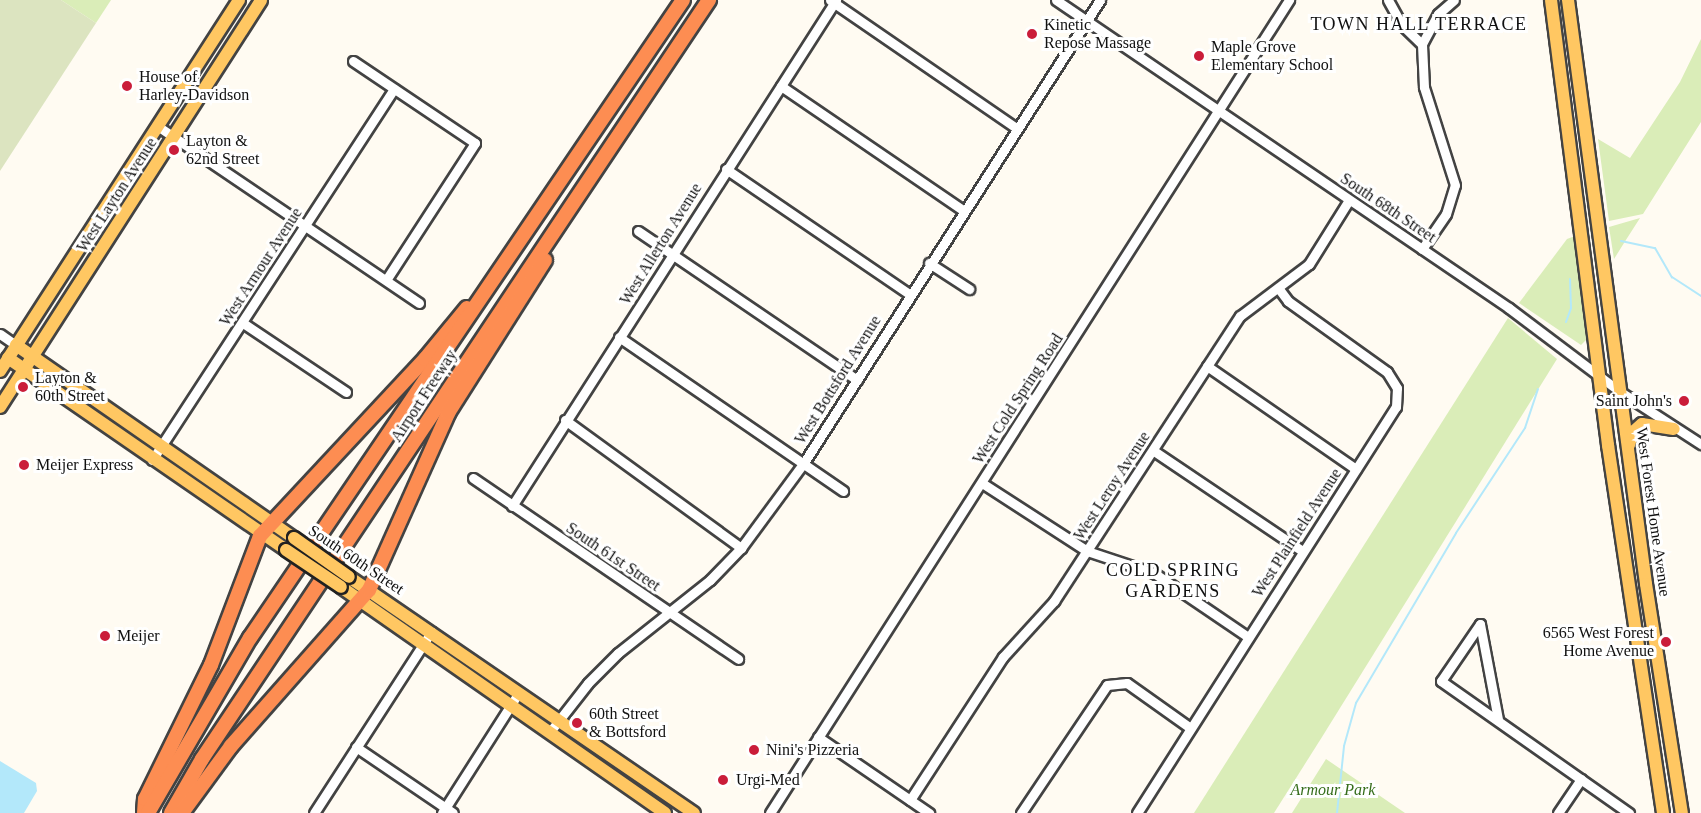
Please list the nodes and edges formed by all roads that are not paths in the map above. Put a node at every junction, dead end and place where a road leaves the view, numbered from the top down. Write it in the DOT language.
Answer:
graph roads {
  1 [pos="239,0"];
  2 [pos="261,0"];
  3 [pos="684,0"];
  4 [pos="709,0"];
  5 [pos="1056,0"];
  6 [pos="1100,0"];
  7 [pos="1289,0"];
  8 [pos="1388,0"];
  9 [pos="1454,0"];
  10 [pos="1551,0"];
  11 [pos="1568,0"];
  12 [pos="834,1"];
  13 [pos="1085,20"];
  14 [pos="1422,44"];
  15 [pos="353,61"];
  16 [pos="781,86"];
  17 [pos="394,89"];
  18 [pos="1220,112"];
  19 [pos="159,127"];
  20 [pos="1015,127"];
  21 [pos="174,136"];
  22 [pos="726,169"];
  23 [pos="584,188"];
  24 [pos="1349,200"];
  25 [pos="543,210"];
  26 [pos="963,210"];
  27 [pos="306,226"];
  28 [pos="638,231"];
  29 [pos="1422,249"];
  30 [pos="673,254"];
  31 [pos="929,263"];
  32 [pos="387,280"];
  33 [pos="969,289"];
  34 [pos="1279,289"];
  35 [pos="909,294"];
  36 [pos="419,303"];
  37 [pos="243,322"];
  38 [pos="0,334"];
  39 [pos="619,337"];
  40 [pos="16,345"];
  41 [pos="4,356"];
  42 [pos="33,356"];
  43 [pos="1207,366"];
  44 [pos="0,371"];
  45 [pos="24,371"];
  46 [pos="1600,377"];
  47 [pos="856,380"];
  48 [pos="1619,391"];
  49 [pos="346,392"];
  50 [pos="92,397"];
  51 [pos="0,407"];
  52 [pos="82,412"];
  53 [pos="565,420"];
  54 [pos="1674,429"];
  55 [pos="1701,444"];
  56 [pos="162,446"];
  57 [pos="1154,451"];
  58 [pos="1629,456"];
  59 [pos="152,460"];
  60 [pos="803,464"];
  61 [pos="1356,469"];
  62 [pos="472,478"];
  63 [pos="982,483"];
  64 [pos="843,491"];
  65 [pos="512,506"];
  66 [pos="270,521"];
  67 [pos="260,536"];
  68 [pos="741,548"];
  69 [pos="1087,551"];
  70 [pos="1302,551"];
  71 [pos="366,596"];
  72 [pos="669,613"];
  73 [pos="432,632"];
  74 [pos="1248,637"];
  75 [pos="424,644"];
  76 [pos="738,659"];
  77 [pos="519,692"];
  78 [pos="511,706"];
  79 [pos="557,719"];
  80 [pos="1498,720"];
  81 [pos="1189,727"];
  82 [pos="549,733"];
  83 [pos="818,737"];
  84 [pos="356,747"];
  85 [pos="1581,779"];
  86 [pos="910,800"];
  87 [pos="447,811"];
  88 [pos="146,813"];
  89 [pos="171,813"];
  90 [pos="182,813"];
  91 [pos="314,813"];
  92 [pos="665,813"];
  93 [pos="693,813"];
  94 [pos="770,813"];
  95 [pos="929,813"];
  96 [pos="1021,813"];
  97 [pos="1137,813"];
  98 [pos="1558,813"];
  99 [pos="1629,813"];
  100 [pos="1663,813"];
  101 [pos="1682,813"];
  1 -- 19 [label="main road, West Layton Avenue"];
  2 -- 21 [label="main road, West Layton Avenue"];
  3 -- 25 [label="highway, Airport Freeway"];
  4 -- 23 [label="highway, Airport Freeway"];
  5 -- 13 [label="street, South 68th Street"];
  6 -- 13 [label="street, West Bottsford Avenue"];
  7 -- 18 [label="street, West Cold Spring Road"];
  8 -- 14 [label="street"];
  9 -- 14 [label="street"];
  10 -- 46 [label="main road, West Forest Home Avenue"];
  11 -- 48 [label="main road, West Forest Home Avenue"];
  12 -- 16 [label="street, West Allerton Avenue"];
  12 -- 20 [label="street"];
  13 -- 18 [label="street, South 68th Street"];
  13 -- 20 [label="street, West Bottsford Avenue"];
  14 -- 29 [label="street"];
  15 -- 17 [label="street"];
  16 -- 22 [label="street, West Allerton Avenue"];
  16 -- 26 [label="street"];
  17 -- 27 [label="street, West Armour Avenue"];
  17 -- 32 [label="street"];
  18 -- 24 [label="street, South 68th Street"];
  18 -- 63 [label="street, West Cold Spring Road"];
  19 -- 21 [label="street"];
  19 -- 40 [label="main road, West Layton Avenue"];
  20 -- 26 [label="street, West Bottsford Avenue"];
  21 -- 27 [label="street"];
  21 -- 42 [label="main road, West Layton Avenue"];
  22 -- 30 [label="street, West Allerton Avenue"];
  22 -- 35 [label="street"];
  23 -- 71 [label="highway"];
  23 -- 89 [label="highway, Airport Freeway"];
  24 -- 29 [label="street, South 68th Street"];
  24 -- 34 [label="street, West Leroy Avenue"];
  25 -- 66 [label="highway"];
  25 -- 88 [label="highway, Airport Freeway"];
  26 -- 31 [label="street, West Bottsford Avenue"];
  27 -- 32 [label="street"];
  27 -- 37 [label="street, West Armour Avenue"];
  28 -- 30 [label="street"];
  29 -- 46 [label="street, South 68th Street"];
  30 -- 39 [label="street, West Allerton Avenue"];
  30 -- 47 [label="street"];
  31 -- 33 [label="street"];
  31 -- 35 [label="street, West Bottsford Avenue"];
  32 -- 36 [label="street"];
  34 -- 43 [label="street, West Leroy Avenue"];
  34 -- 61 [label="street, West Plainfield Avenue"];
  35 -- 47 [label="street, West Bottsford Avenue"];
  37 -- 49 [label="street"];
  37 -- 56 [label="street, West Armour Avenue"];
  38 -- 40 [label="street, South 60th Street"];
  39 -- 53 [label="street, West Allerton Avenue"];
  39 -- 60 [label="street"];
  40 -- 41 [label="main road, West Layton Avenue"];
  40 -- 42 [label="main road, South 60th Street"];
  41 -- 44 [label="main road, West Layton Avenue"];
  41 -- 45 [label="main road, South 60th Street"];
  42 -- 45 [label="main road, West Layton Avenue"];
  42 -- 50 [label="main road, South 60th Street"];
  43 -- 57 [label="street, West Leroy Avenue"];
  43 -- 61 [label="street"];
  45 -- 51 [label="main road, West Layton Avenue"];
  45 -- 52 [label="main road, South 60th Street"];
  46 -- 48 [label="street, South 68th Street"];
  46 -- 100 [label="main road, West Forest Home Avenue"];
  47 -- 60 [label="street, West Bottsford Avenue"];
  48 -- 54 [label="street, South 68th Street"];
  48 -- 58 [label="main road, West Forest Home Avenue"];
  50 -- 52 [label="main road"];
  50 -- 56 [label="main road, South 60th Street"];
  52 -- 59 [label="main road, South 60th Street"];
  53 -- 65 [label="street, West Allerton Avenue"];
  53 -- 68 [label="street"];
  54 -- 55 [label="street, South 68th Street"];
  54 -- 58 [label="main road"];
  56 -- 59 [label="street, West Armour Avenue"];
  56 -- 66 [label="main road, South 60th Street"];
  57 -- 69 [label="street, West Leroy Avenue"];
  57 -- 70 [label="street"];
  58 -- 101 [label="main road, West Forest Home Avenue"];
  59 -- 67 [label="main road, South 60th Street"];
  60 -- 64 [label="street"];
  60 -- 68 [label="street, West Bottsford Avenue"];
  61 -- 70 [label="street, West Plainfield Avenue"];
  62 -- 65 [label="street, South 61st Street"];
  63 -- 69 [label="street"];
  63 -- 83 [label="street, West Cold Spring Road"];
  65 -- 72 [label="street, South 61st Street"];
  66 -- 67 [label="highway"];
  66 -- 71 [label="main road, South 60th Street, bridge"];
  67 -- 71 [label="main road, South 60th Street, bridge"];
  67 -- 88 [label="highway"];
  68 -- 72 [label="street, West Bottsford Avenue"];
  69 -- 74 [label="street"];
  69 -- 86 [label="street, West Leroy Avenue"];
  70 -- 74 [label="street, West Plainfield Avenue"];
  71 -- 73 [label="main road, South 60th Street"];
  71 -- 75 [label="main road, South 60th Street"];
  71 -- 90 [label="highway"];
  72 -- 76 [label="street, South 61st Street"];
  72 -- 79 [label="street, West Bottsford Avenue"];
  73 -- 75 [label="street"];
  73 -- 77 [label="main road, South 60th Street"];
  74 -- 81 [label="street, West Plainfield Avenue"];
  75 -- 78 [label="main road, South 60th Street"];
  75 -- 84 [label="street"];
  77 -- 78 [label="street"];
  77 -- 79 [label="main road, South 60th Street"];
  78 -- 82 [label="main road, South 60th Street"];
  78 -- 87 [label="street"];
  79 -- 82 [label="street, West Bottsford Avenue"];
  79 -- 93 [label="main road, South 60th Street"];
  80 -- 80 [label="street"];
  80 -- 85 [label="street"];
  81 -- 96 [label="street"];
  81 -- 97 [label="street, West Plainfield Avenue"];
  82 -- 92 [label="main road, South 60th Street"];
  83 -- 86 [label="street"];
  83 -- 94 [label="street, West Cold Spring Road"];
  84 -- 87 [label="street"];
  84 -- 91 [label="street"];
  85 -- 98 [label="street"];
  85 -- 99 [label="street"];
  86 -- 95 [label="street"];
}
